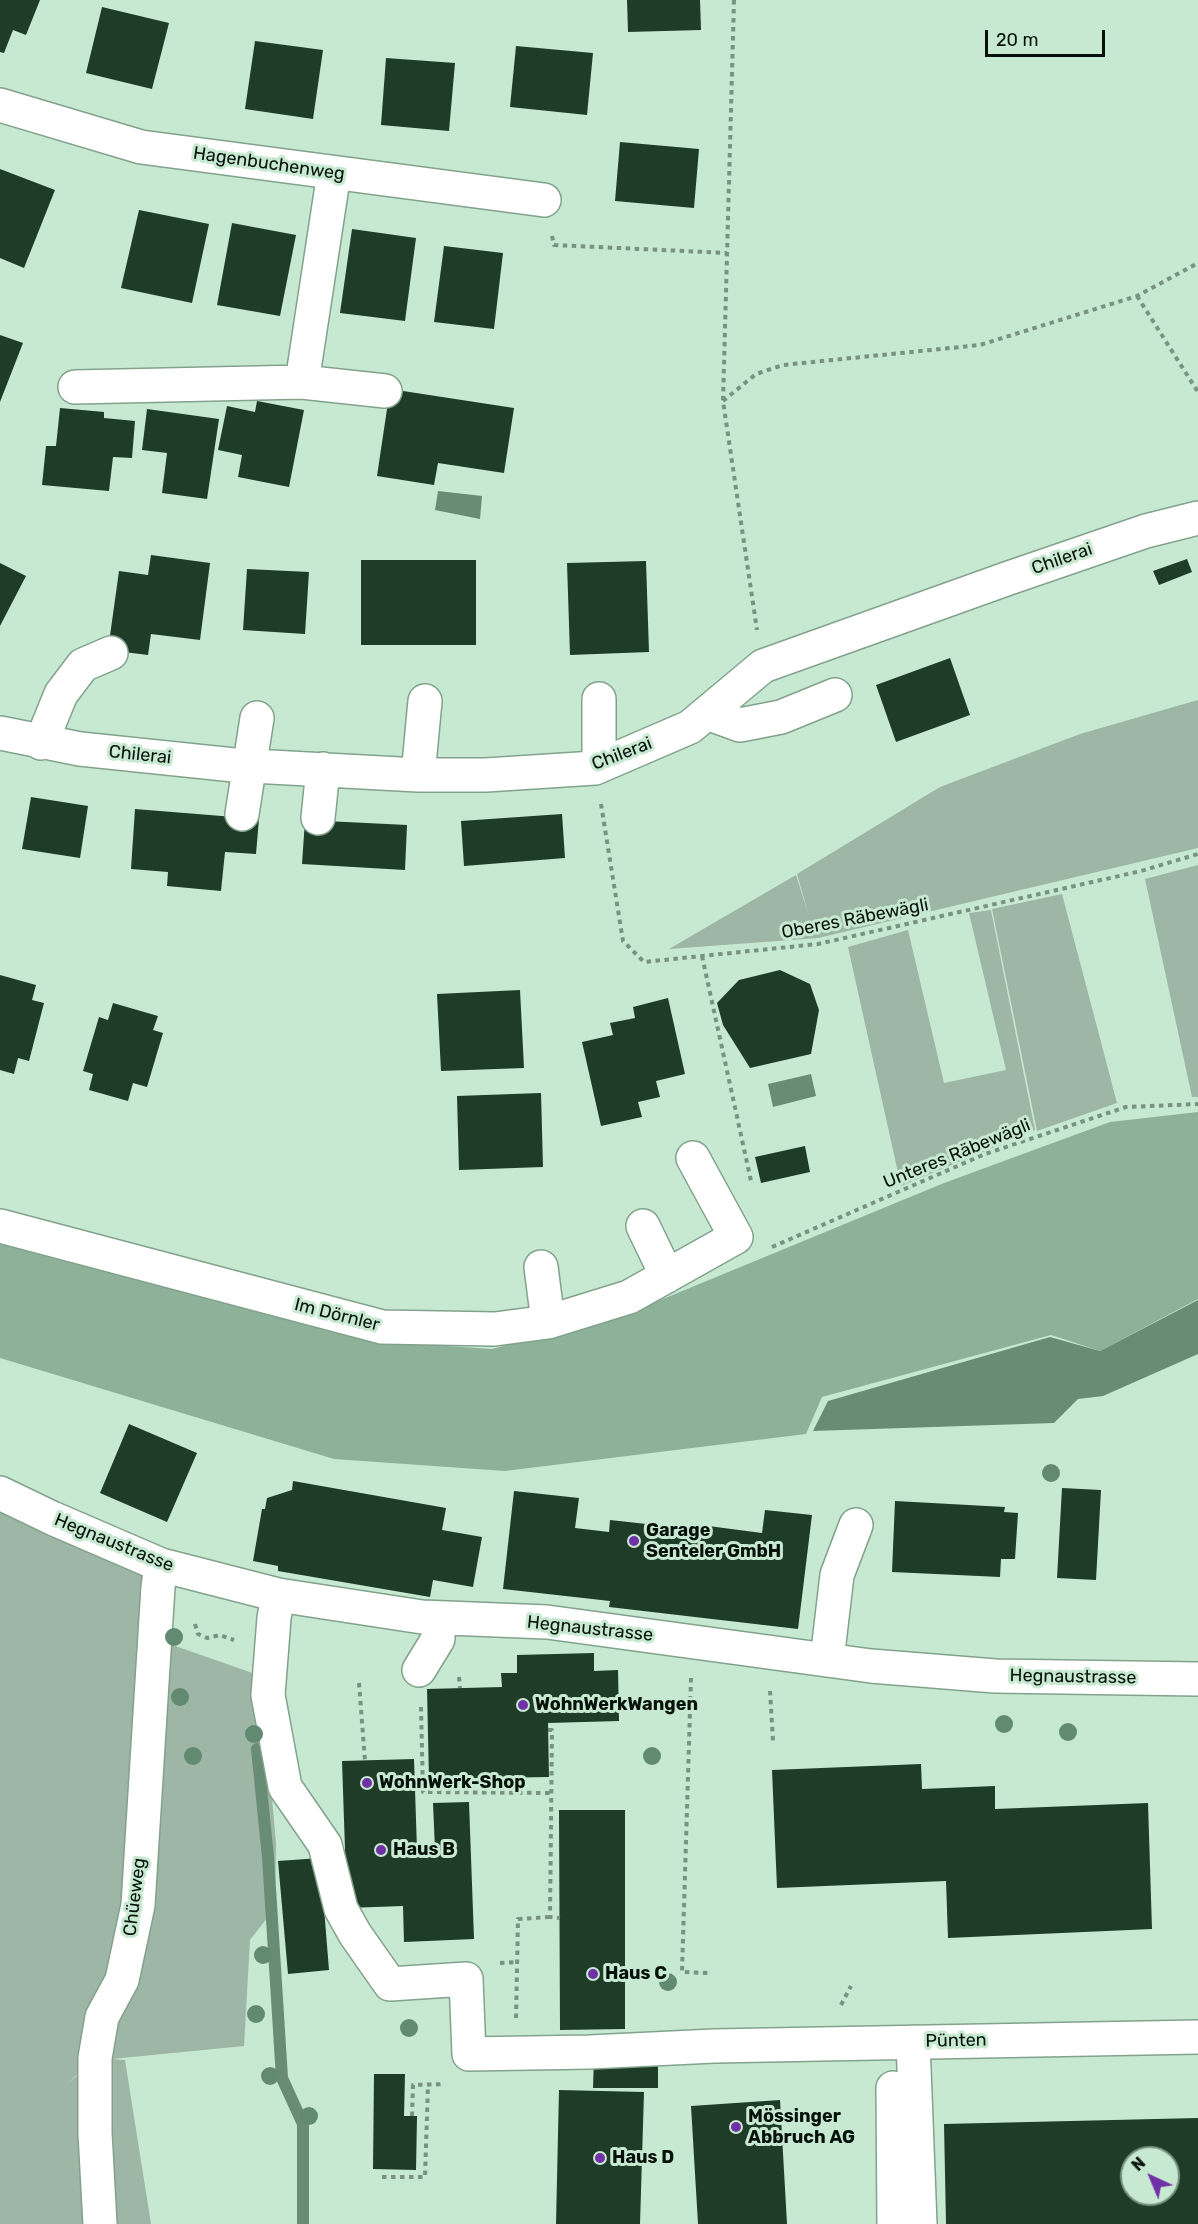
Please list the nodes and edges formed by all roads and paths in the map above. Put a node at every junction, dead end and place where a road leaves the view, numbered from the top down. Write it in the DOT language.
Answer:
graph roads {
  1 [pos="734,0"];
  2 [pos="0,105"];
  3 [pos="334,173"];
  4 [pos="544,200"];
  5 [pos="727,253"];
  6 [pos="1198,263"];
  7 [pos="1137,296"];
  8 [pos="302,382"];
  9 [pos="75,387"];
  10 [pos="386,391"];
  11 [pos="1198,392"];
  12 [pos="723,401"];
  13 [pos="1198,518"];
  14 [pos="111,653"];
  15 [pos="763,666"];
  16 [pos="835,695"];
  17 [pos="599,699"];
  18 [pos="425,701"];
  19 [pos="707,713"];
  20 [pos="257,718"];
  21 [pos="0,734"];
  22 [pos="41,743"];
  23 [pos="251,765"];
  24 [pos="597,766"];
  25 [pos="323,770"];
  26 [pos="418,776"];
  27 [pos="242,814"];
  28 [pos="318,819"];
  29 [pos="1198,854"];
  30 [pos="702,956"];
  31 [pos="1198,1104"];
  32 [pos="693,1158"];
  33 [pos="752,1184"];
  34 [pos="0,1226"];
  35 [pos="643,1226"];
  36 [pos="736,1237"];
  37 [pos="542,1268"];
  38 [pos="667,1276"];
  39 [pos="548,1322"];
  40 [pos="0,1493"];
  41 [pos="856,1525"];
  42 [pos="161,1565"];
  43 [pos="278,1595"];
  44 [pos="438,1617"];
  45 [pos="195,1618"];
  46 [pos="272,1652"];
  47 [pos="827,1660"];
  48 [pos="419,1670"];
  49 [pos="691,1675"];
  50 [pos="1198,1679"];
  51 [pos="359,1683"];
  52 [pos="770,1686"];
  53 [pos="548,1730"];
  54 [pos="773,1741"];
  55 [pos="364,1761"];
  56 [pos="551,1793"];
  57 [pos="550,1917"];
  58 [pos="560,1918"];
  59 [pos="708,1973"];
  60 [pos="1198,2037"];
  61 [pos="902,2042"];
  62 [pos="515,2053"];
  63 [pos="428,2085"];
  64 [pos="382,2177"];
  65 [pos="100,2224"];
  66 [pos="894,2224"];
  67 [pos="920,2224"];
  1 -- 5 [label="path"];
  2 -- 3 [label="street, Hagenbuchenweg"];
  3 -- 4 [label="street, Hagenbuchenweg"];
  3 -- 8 [label="street"];
  4 -- 5 [label="path"];
  5 -- 12 [label="path"];
  6 -- 7 [label="path"];
  7 -- 11 [label="path"];
  7 -- 12 [label="path"];
  8 -- 9 [label="street"];
  8 -- 10 [label="street"];
  12 -- 15 [label="path"];
  13 -- 15 [label="street, Chilerai"];
  14 -- 22 [label="street"];
  15 -- 19 [label="street, Chilerai"];
  16 -- 19 [label="street"];
  17 -- 24 [label="street"];
  18 -- 26 [label="street"];
  19 -- 24 [label="street, Chilerai"];
  20 -- 23 [label="street"];
  21 -- 22 [label="street, Chilerai"];
  22 -- 23 [label="street, Chilerai"];
  23 -- 25 [label="street, Chilerai"];
  23 -- 27 [label="street"];
  24 -- 26 [label="street, Chilerai"];
  24 -- 30 [label="path, Oberes Räbewägli"];
  25 -- 26 [label="street, Chilerai"];
  25 -- 28 [label="street"];
  29 -- 30 [label="path, Oberes Räbewägli"];
  30 -- 33 [label="path"];
  31 -- 36 [label="path, Unteres Räbewägli"];
  32 -- 36 [label="street"];
  34 -- 39 [label="street, Im Dörnler"];
  35 -- 38 [label="street"];
  36 -- 38 [label="street, Im Dörnler"];
  37 -- 39 [label="street"];
  38 -- 39 [label="street, Im Dörnler"];
  40 -- 42 [label="street, Hegnaustrasse"];
  41 -- 47 [label="street"];
  42 -- 43 [label="street, Hegnaustrasse"];
  42 -- 65 [label="street, Chüeweg"];
  43 -- 44 [label="street, Hegnaustrasse"];
  43 -- 46 [label="street"];
  44 -- 47 [label="street, Hegnaustrasse"];
  44 -- 48 [label="street"];
  45 -- 46 [label="path"];
  46 -- 62 [label="street, Pünten"];
  47 -- 50 [label="street, Hegnaustrasse"];
  48 -- 56 [label="path"];
  49 -- 59 [label="path"];
  51 -- 55 [label="path"];
  52 -- 54 [label="path"];
  53 -- 56 [label="path"];
  56 -- 57 [label="path"];
  57 -- 58 [label="path"];
  57 -- 62 [label="path"];
  60 -- 61 [label="street, Pünten"];
  61 -- 62 [label="street, Pünten"];
  61 -- 66 [label="street"];
  61 -- 67 [label="street"];
  63 -- 64 [label="path"];
}
